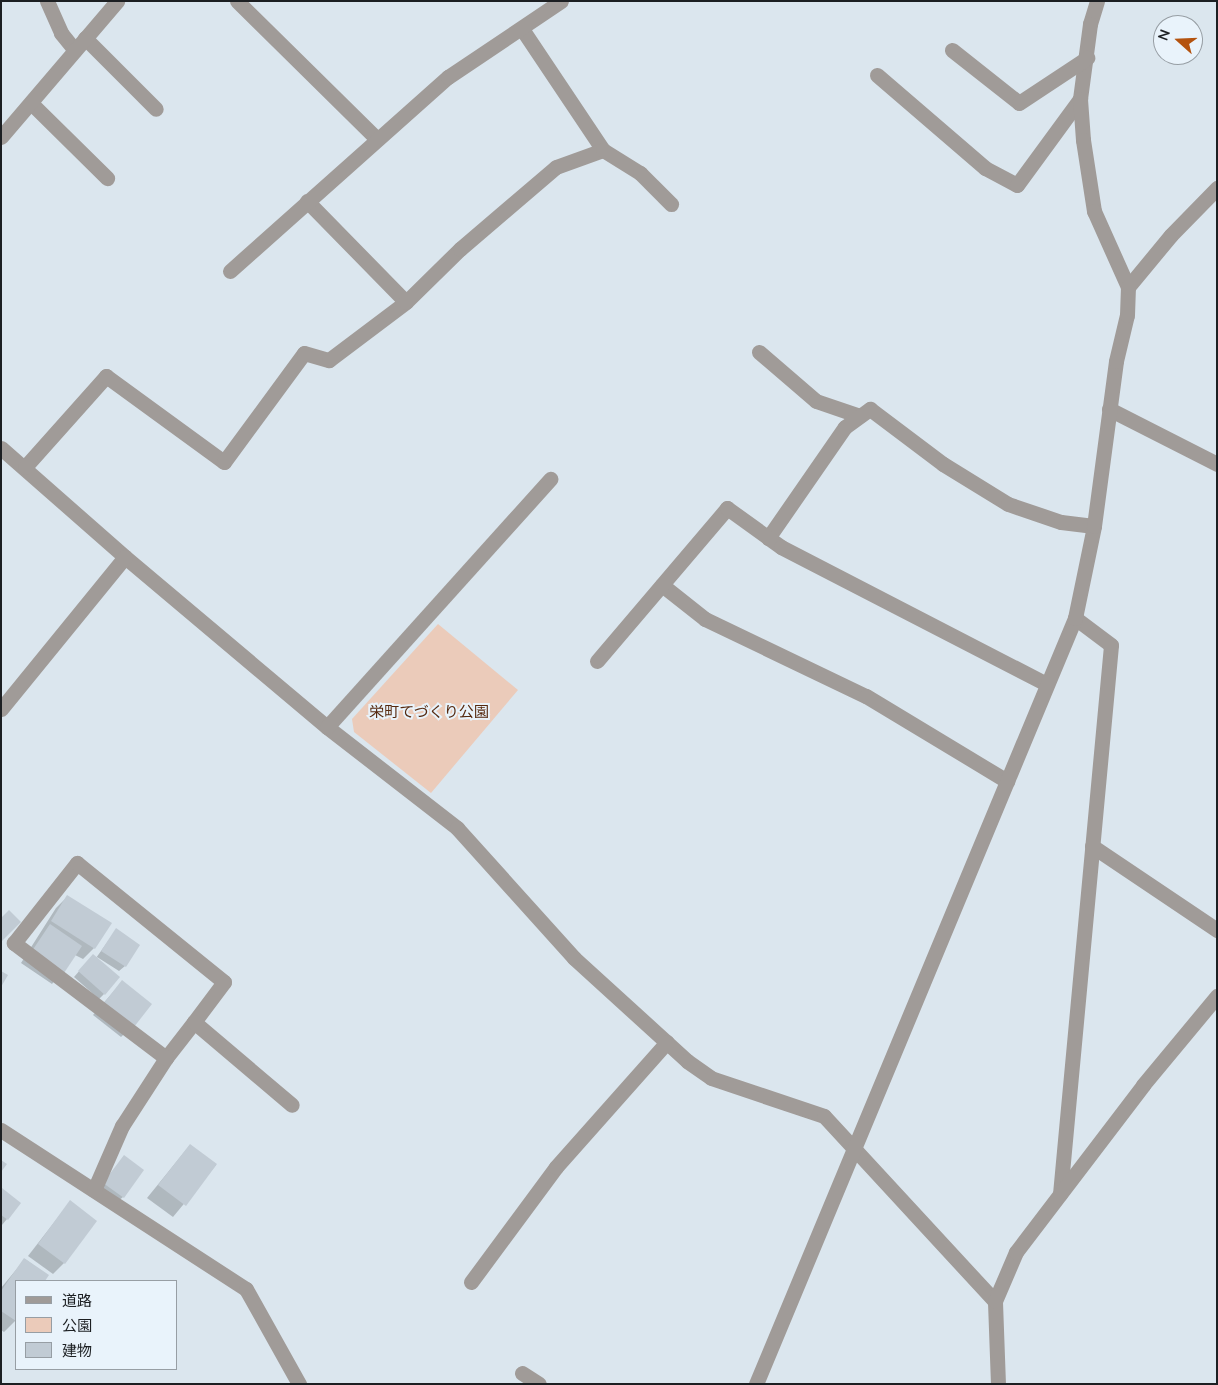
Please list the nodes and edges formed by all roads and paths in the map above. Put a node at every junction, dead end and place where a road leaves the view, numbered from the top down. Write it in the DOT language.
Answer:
graph roads {
  1 [pos="47,1"];
  2 [pos="117,1"];
  3 [pos="237,1"];
  4 [pos="561,1"];
  5 [pos="1097,1"];
  6 [pos="522,29"];
  7 [pos="85,38"];
  8 [pos="75,50"];
  9 [pos="952,50"];
  10 [pos="1087,58"];
  11 [pos="877,75"];
  12 [pos="1080,99"];
  13 [pos="31,103"];
  14 [pos="156,109"];
  15 [pos="1,137"];
  16 [pos="376,138"];
  17 [pos="603,150"];
  18 [pos="107,178"];
  19 [pos="1217,188"];
  20 [pos="307,201"];
  21 [pos="671,204"];
  22 [pos="230,271"];
  23 [pos="1128,287"];
  24 [pos="406,302"];
  25 [pos="760,352"];
  26 [pos="1109,409"];
  27 [pos="860,416"];
  28 [pos="1,448"];
  29 [pos="1217,464"];
  30 [pos="25,466"];
  31 [pos="550,479"];
  32 [pos="1094,526"];
  33 [pos="768,538"];
  34 [pos="125,557"];
  35 [pos="662,585"];
  36 [pos="1075,618"];
  37 [pos="597,661"];
  38 [pos="1047,684"];
  39 [pos="1,709"];
  40 [pos="328,728"];
  41 [pos="1007,781"];
  42 [pos="1092,846"];
  43 [pos="1217,930"];
  44 [pos="1217,996"];
  45 [pos="194,1022"];
  46 [pos="667,1042"];
  47 [pos="166,1058"];
  48 [pos="292,1105"];
  49 [pos="1,1130"];
  50 [pos="854,1152"];
  51 [pos="94,1190"];
  52 [pos="1060,1194"];
  53 [pos="472,1282"];
  54 [pos="995,1301"];
  55 [pos="522,1373"];
  56 [pos="299,1384"];
  57 [pos="539,1384"];
  58 [pos="756,1384"];
  59 [pos="998,1384"];
  1 -- 8 [label="street"];
  2 -- 7 [label="street"];
  3 -- 16 [label="street"];
  4 -- 6 [label="street"];
  5 -- 10 [label="street"];
  6 -- 16 [label="street"];
  6 -- 17 [label="street"];
  7 -- 8 [label="street"];
  7 -- 14 [label="street"];
  8 -- 13 [label="street"];
  9 -- 10 [label="street"];
  10 -- 12 [label="street"];
  11 -- 12 [label="street"];
  12 -- 23 [label="street"];
  13 -- 15 [label="street"];
  13 -- 18 [label="street"];
  16 -- 20 [label="street"];
  17 -- 21 [label="street"];
  17 -- 24 [label="street"];
  19 -- 23 [label="street"];
  20 -- 22 [label="street"];
  20 -- 24 [label="street"];
  23 -- 26 [label="street"];
  24 -- 30 [label="street"];
  25 -- 27 [label="street"];
  26 -- 29 [label="street"];
  26 -- 32 [label="street"];
  27 -- 32 [label="street"];
  27 -- 33 [label="street"];
  28 -- 30 [label="street"];
  30 -- 34 [label="street"];
  31 -- 40 [label="street"];
  32 -- 36 [label="street"];
  33 -- 35 [label="street"];
  33 -- 38 [label="street"];
  34 -- 39 [label="street"];
  34 -- 40 [label="street"];
  35 -- 37 [label="street"];
  35 -- 41 [label="street"];
  36 -- 38 [label="street"];
  36 -- 42 [label="street"];
  38 -- 41 [label="street"];
  40 -- 46 [label="street"];
  41 -- 50 [label="street"];
  42 -- 43 [label="street"];
  42 -- 52 [label="street"];
  44 -- 52 [label="street"];
  45 -- 47 [label="street"];
  45 -- 47 [label="street"];
  45 -- 48 [label="street"];
  46 -- 50 [label="street"];
  46 -- 53 [label="street"];
  47 -- 51 [label="street"];
  49 -- 51 [label="street"];
  50 -- 54 [label="street"];
  50 -- 58 [label="street"];
  51 -- 56 [label="street"];
  52 -- 54 [label="street"];
  54 -- 59 [label="street"];
  55 -- 57 [label="street"];
}
